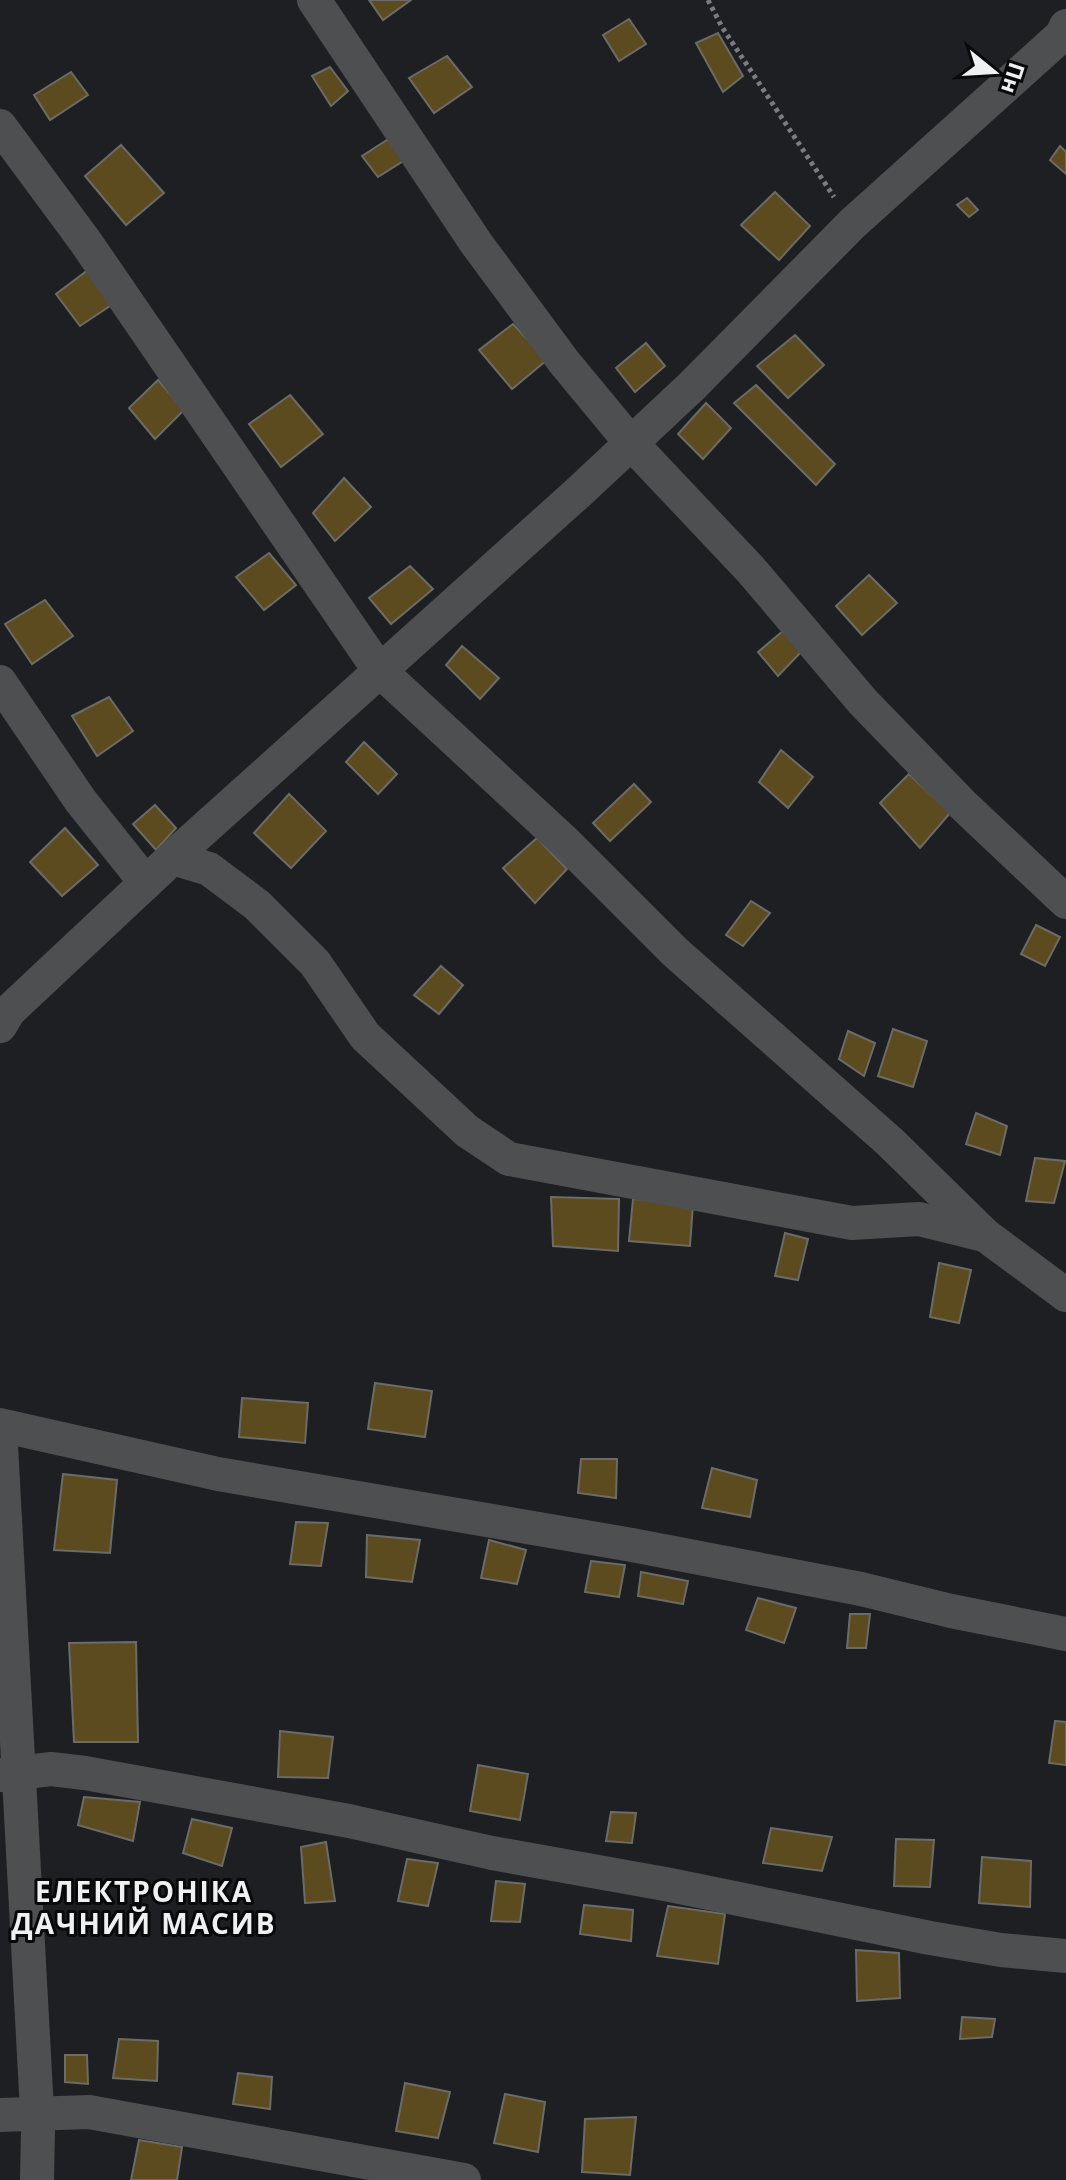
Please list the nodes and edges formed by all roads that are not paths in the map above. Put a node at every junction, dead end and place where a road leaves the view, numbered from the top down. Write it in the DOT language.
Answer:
graph roads {
  1 [pos="314,0"];
  2 [pos="1066,26"];
  3 [pos="0,126"];
  4 [pos="631,443"];
  5 [pos="379,670"];
  6 [pos="0,682"];
  7 [pos="173,858"];
  8 [pos="146,883"];
  9 [pos="1066,902"];
  10 [pos="0,1026"];
  11 [pos="985,1235"];
  12 [pos="1066,1295"];
  13 [pos="0,1426"];
  14 [pos="1066,1634"];
  15 [pos="9,1775"];
  16 [pos="1066,1956"];
  17 [pos="37,2114"];
  18 [pos="0,2115"];
  19 [pos="37,2180"];
  20 [pos="464,2180"];
  1 -- 4 [label="street"];
  2 -- 4 [label="street"];
  3 -- 5 [label="street"];
  4 -- 5 [label="street"];
  4 -- 9 [label="street"];
  5 -- 7 [label="street"];
  5 -- 11 [label="street"];
  6 -- 8 [label="street"];
  7 -- 8 [label="street"];
  7 -- 11 [label="street"];
  8 -- 10 [label="street"];
  11 -- 12 [label="street"];
  13 -- 14 [label="street"];
  13 -- 15 [label="street"];
  15 -- 16 [label="street"];
  15 -- 17 [label="street"];
  17 -- 18 [label="street"];
  17 -- 19 [label="street"];
  17 -- 20 [label="street"];
}
